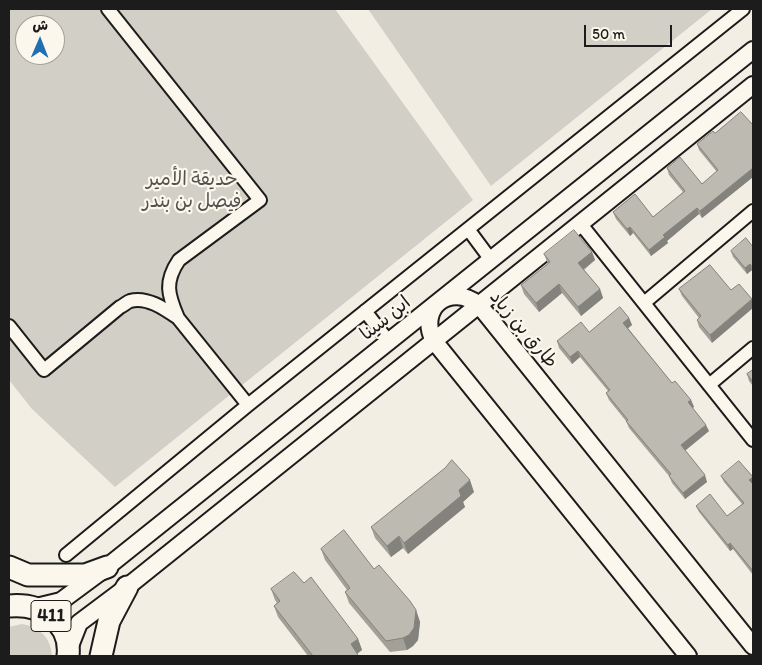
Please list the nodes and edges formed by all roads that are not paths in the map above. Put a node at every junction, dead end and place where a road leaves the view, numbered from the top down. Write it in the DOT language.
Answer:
graph roads {
  1 [pos="108,9"];
  2 [pos="743,9"];
  3 [pos="753,50"];
  4 [pos="753,85"];
  5 [pos="753,211"];
  6 [pos="580,224"];
  7 [pos="468,229"];
  8 [pos="491,260"];
  9 [pos="440,301"];
  10 [pos="644,303"];
  11 [pos="479,305"];
  12 [pos="366,312"];
  13 [pos="178,318"];
  14 [pos="9,326"];
  15 [pos="434,341"];
  16 [pos="389,342"];
  17 [pos="753,348"];
  18 [pos="710,385"];
  19 [pos="248,405"];
  20 [pos="753,440"];
  21 [pos="66,555"];
  22 [pos="9,567"];
  23 [pos="107,567"];
  24 [pos="127,587"];
  25 [pos="9,606"];
  26 [pos="36,607"];
  27 [pos="753,646"];
  28 [pos="68,654"];
  29 [pos="101,656"];
  30 [pos="688,656"];
  1 -- 13 [label="street"];
  2 -- 7 [label="street"];
  3 -- 8 [label="street, ابن سينا"];
  4 -- 6 [label="street"];
  5 -- 10 [label="street"];
  6 -- 10 [label="street"];
  6 -- 11 [label="street"];
  7 -- 8 [label="street"];
  7 -- 12 [label="street"];
  8 -- 9 [label="street, ابن سينا"];
  9 -- 11 [label="street, طارق بن زياد"];
  9 -- 15 [label="street"];
  9 -- 16 [label="street, ابن سينا"];
  10 -- 18 [label="street"];
  11 -- 15 [label="street"];
  11 -- 27 [label="street, طارق بن زياد"];
  12 -- 16 [label="street"];
  12 -- 19 [label="street"];
  13 -- 14 [label="street"];
  13 -- 19 [label="street"];
  15 -- 24 [label="street"];
  15 -- 30 [label="street"];
  16 -- 23 [label="street, ابن سينا"];
  17 -- 18 [label="street"];
  18 -- 20 [label="street"];
  19 -- 21 [label="street"];
  22 -- 23 [label="main road"];
  23 -- 26 [label="street, ابن سينا"];
  24 -- 28 [label="street"];
  24 -- 29 [label="main road"];
  25 -- 26 [label="main road, 411"];
  26 -- 28 [label="main road, 411"];
}
